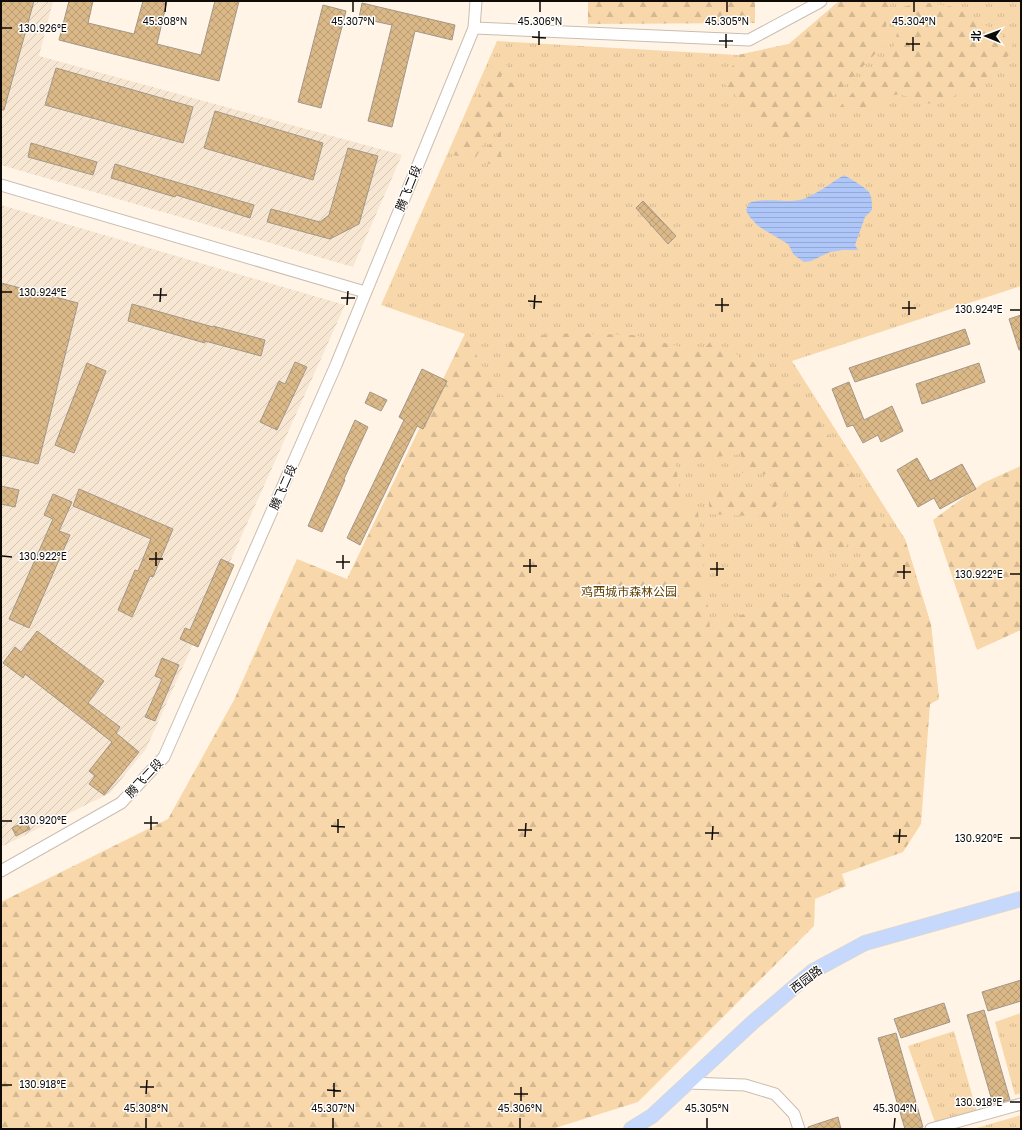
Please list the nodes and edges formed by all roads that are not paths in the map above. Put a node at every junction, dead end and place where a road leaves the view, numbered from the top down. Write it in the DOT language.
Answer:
graph roads {
  1 [pos="476,1"];
  2 [pos="820,1"];
  3 [pos="474,28"];
  4 [pos="1,185"];
  5 [pos="365,292"];
  6 [pos="1,870"];
  7 [pos="1021,899"];
  8 [pos="688,1083"];
  9 [pos="1021,1104"];
  10 [pos="631,1129"];
  11 [pos="799,1129"];
  12 [pos="931,1129"];
  1 -- 3 [label="street, 腾飞二段"];
  2 -- 3 [label="street"];
  3 -- 5 [label="street, 腾飞二段"];
  4 -- 5 [label="street"];
  5 -- 6 [label="street, 腾飞二段"];
  7 -- 8 [label="main road, 西园路"];
  8 -- 10 [label="main road, 西园路"];
  8 -- 11 [label="street"];
  9 -- 12 [label="street"];
}
